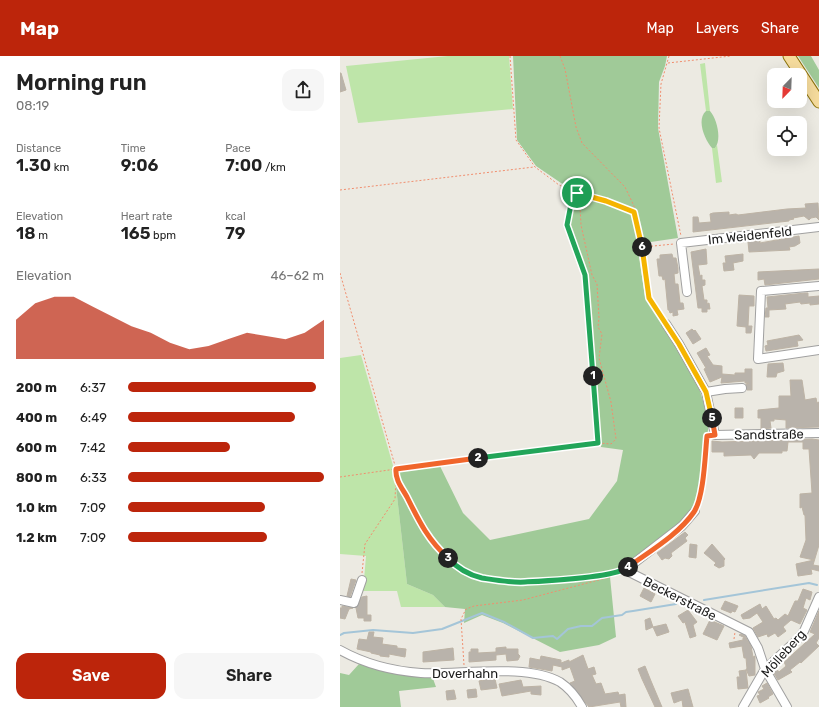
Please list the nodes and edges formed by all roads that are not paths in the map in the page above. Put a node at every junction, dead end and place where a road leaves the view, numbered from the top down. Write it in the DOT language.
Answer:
graph roads {
  1 [pos="789,56"];
  2 [pos="819,102"];
  3 [pos="819,227"];
  4 [pos="819,286"];
  5 [pos="687,292"];
  6 [pos="666,324"];
  7 [pos="819,350"];
  8 [pos="742,388"];
  9 [pos="706,392"];
  10 [pos="819,433"];
  11 [pos="695,511"];
  12 [pos="362,580"];
  13 [pos="819,597"];
  14 [pos="340,600"];
  15 [pos="340,650"];
  16 [pos="765,669"];
  17 [pos="582,707"];
  18 [pos="743,707"];
  19 [pos="787,707"];
  1 -- 2 [label="main road"];
  3 -- 5 [label="street, Im Weidenfeld"];
  4 -- 7 [label="street"];
  6 -- 9 [label="street, Sandstraße"];
  8 -- 9 [label="street"];
  9 -- 10 [label="street, Sandstraße"];
  11 -- 16 [label="street, Beckerstraße"];
  12 -- 14 [label="street"];
  13 -- 16 [label="street, Mölleberg"];
  15 -- 17 [label="street, Doverhahn"];
  16 -- 18 [label="street, Mölleberg"];
  16 -- 19 [label="street, Beckerstraße"];
}
